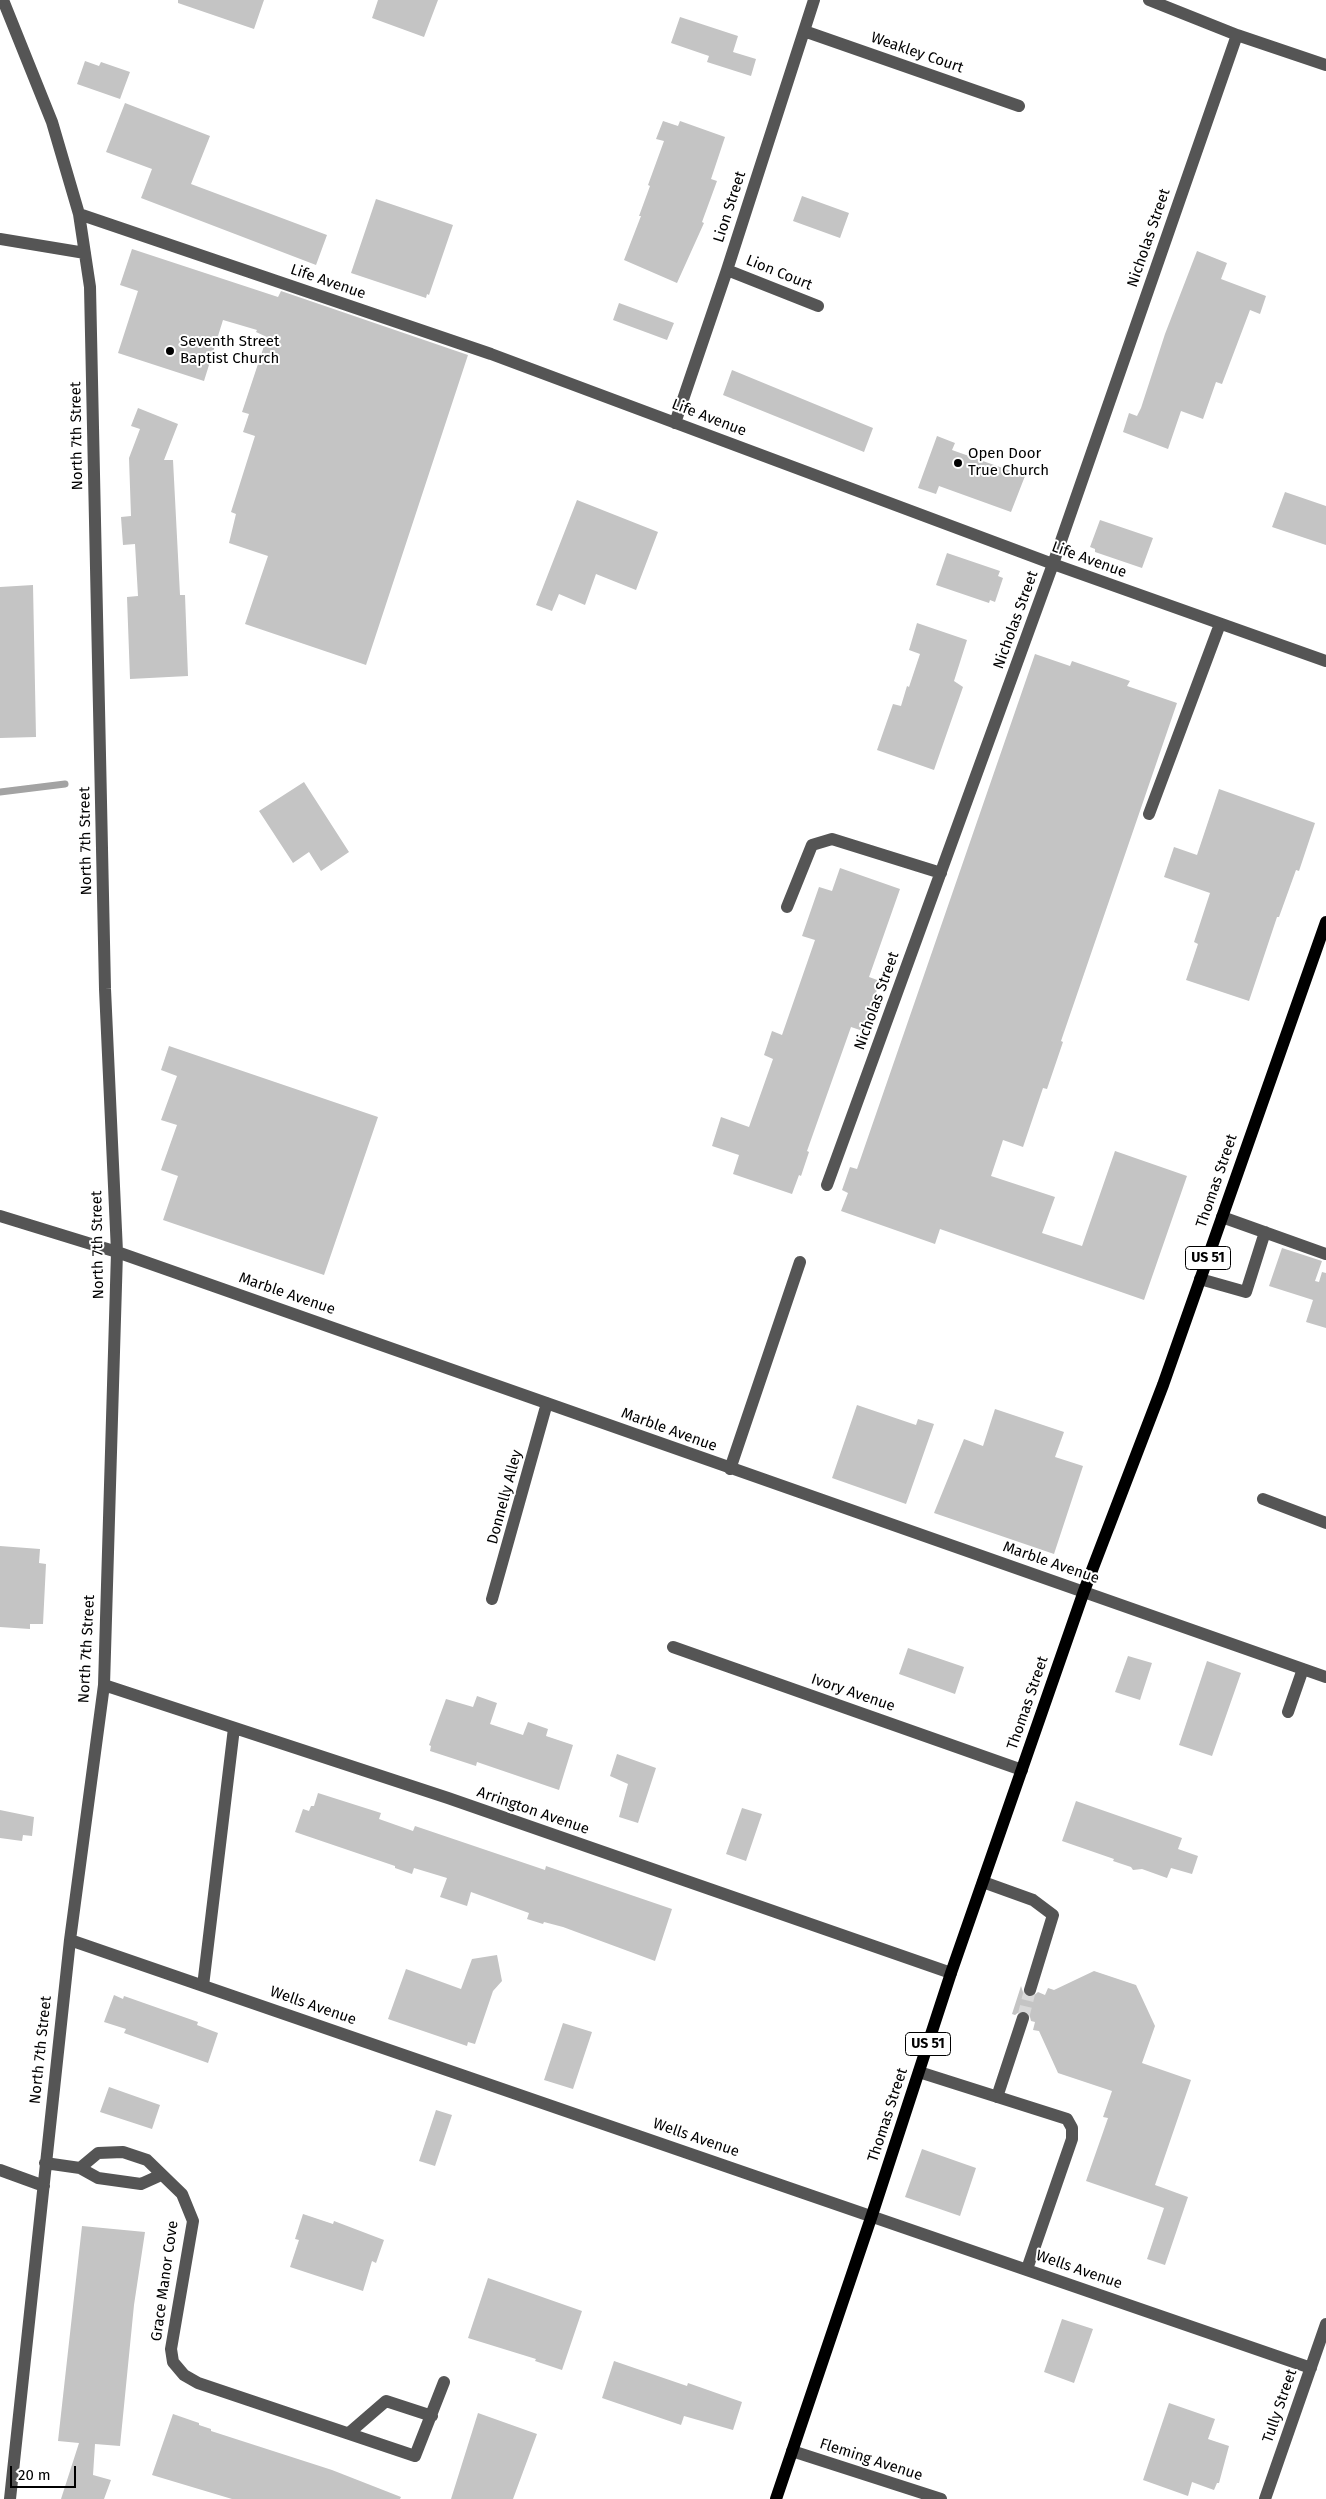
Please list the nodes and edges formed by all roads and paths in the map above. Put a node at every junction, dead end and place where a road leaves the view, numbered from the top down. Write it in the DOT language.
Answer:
graph roads {
  1 [pos="3,0"];
  2 [pos="814,0"];
  3 [pos="1149,0"];
  4 [pos="804,31"];
  5 [pos="1237,35"];
  6 [pos="1326,65"];
  7 [pos="1019,106"];
  8 [pos="79,214"];
  9 [pos="0,239"];
  10 [pos="85,253"];
  11 [pos="728,270"];
  12 [pos="818,306"];
  13 [pos="675,423"];
  14 [pos="1053,564"];
  15 [pos="1220,624"];
  16 [pos="1326,661"];
  17 [pos="1149,814"];
  18 [pos="941,873"];
  19 [pos="787,907"];
  20 [pos="1326,922"];
  21 [pos="827,1185"];
  22 [pos="0,1216"];
  23 [pos="1222,1217"];
  24 [pos="1265,1232"];
  25 [pos="117,1252"];
  26 [pos="1326,1254"];
  27 [pos="800,1262"];
  28 [pos="1200,1280"];
  29 [pos="548,1402"];
  30 [pos="730,1469"];
  31 [pos="1263,1499"];
  32 [pos="1326,1523"];
  33 [pos="1084,1591"];
  34 [pos="492,1599"];
  35 [pos="673,1647"];
  36 [pos="1303,1668"];
  37 [pos="1326,1677"];
  38 [pos="104,1685"];
  39 [pos="1288,1712"];
  40 [pos="234,1728"];
  41 [pos="1022,1770"];
  42 [pos="982,1882"];
  43 [pos="70,1940"];
  44 [pos="951,1973"];
  45 [pos="203,1986"];
  46 [pos="1030,1990"];
  47 [pos="1023,2018"];
  48 [pos="919,2072"];
  49 [pos="997,2097"];
  50 [pos="45,2163"];
  51 [pos="80,2168"];
  52 [pos="0,2170"];
  53 [pos="161,2175"];
  54 [pos="44,2186"];
  55 [pos="872,2215"];
  56 [pos="1027,2269"];
  57 [pos="1326,2324"];
  58 [pos="1311,2368"];
  59 [pos="444,2382"];
  60 [pos="432,2416"];
  61 [pos="349,2433"];
  62 [pos="792,2451"];
  63 [pos="10,2499"];
  64 [pos="776,2499"];
  65 [pos="941,2499"];
  66 [pos="1265,2499"];
  1 -- 8 [label="street, North 7th Street"];
  2 -- 4 [label="street, Lion Street"];
  3 -- 5 [label="street"];
  4 -- 7 [label="street, Weakley Court"];
  4 -- 11 [label="street, Lion Street"];
  5 -- 6 [label="street"];
  5 -- 14 [label="street, Nicholas Street"];
  8 -- 10 [label="street, North 7th Street"];
  8 -- 13 [label="street, Life Avenue"];
  9 -- 10 [label="street"];
  10 -- 25 [label="street, North 7th Street"];
  11 -- 12 [label="street, Lion Court"];
  11 -- 13 [label="street, Lion Street"];
  13 -- 14 [label="street, Life Avenue"];
  14 -- 15 [label="street, Life Avenue"];
  14 -- 18 [label="street, Nicholas Street"];
  15 -- 16 [label="street, Life Avenue"];
  15 -- 17 [label="street"];
  18 -- 19 [label="street"];
  18 -- 21 [label="street, Nicholas Street"];
  20 -- 23 [label="main road, Thomas Street / US 51"];
  22 -- 25 [label="street, Marble Avenue"];
  23 -- 24 [label="street"];
  23 -- 28 [label="main road, Thomas Street / US 51"];
  24 -- 26 [label="street"];
  24 -- 28 [label="street"];
  25 -- 29 [label="street, Marble Avenue"];
  25 -- 38 [label="street, North 7th Street"];
  27 -- 30 [label="street"];
  28 -- 33 [label="main road, Thomas Street / US 51"];
  29 -- 30 [label="street, Marble Avenue"];
  29 -- 34 [label="street, Donnelly Alley"];
  30 -- 33 [label="street, Marble Avenue"];
  31 -- 32 [label="street"];
  33 -- 36 [label="street, Marble Avenue"];
  33 -- 41 [label="main road, Thomas Street / US 51"];
  35 -- 41 [label="street, Ivory Avenue"];
  36 -- 37 [label="street, Marble Avenue"];
  36 -- 39 [label="street"];
  38 -- 40 [label="street, Arrington Avenue"];
  38 -- 43 [label="street, North 7th Street"];
  40 -- 44 [label="street, Arrington Avenue"];
  40 -- 45 [label="street"];
  41 -- 42 [label="main road, Thomas Street / US 51"];
  42 -- 44 [label="main road, Thomas Street / US 51"];
  42 -- 46 [label="street"];
  43 -- 45 [label="street, Wells Avenue"];
  43 -- 50 [label="street, North 7th Street"];
  44 -- 48 [label="main road, Thomas Street / US 51"];
  45 -- 55 [label="street, Wells Avenue"];
  47 -- 49 [label="street"];
  48 -- 49 [label="street"];
  48 -- 55 [label="main road, Thomas Street / US 51"];
  49 -- 56 [label="street"];
  50 -- 51 [label="street"];
  50 -- 54 [label="street, North 7th Street"];
  51 -- 53 [label="street"];
  51 -- 53 [label="street, Grace Manor Cove"];
  52 -- 54 [label="street"];
  53 -- 61 [label="street, Grace Manor Cove"];
  54 -- 63 [label="street, North 7th Street"];
  55 -- 56 [label="street, Wells Avenue"];
  55 -- 62 [label="main road, Thomas Street / US 51"];
  56 -- 58 [label="street, Wells Avenue"];
  57 -- 58 [label="street, Tully Street"];
  58 -- 66 [label="street, Tully Street"];
  59 -- 60 [label="street, Grace Manor Cove"];
  60 -- 61 [label="street"];
  60 -- 61 [label="street, Grace Manor Cove"];
  62 -- 64 [label="main road, Thomas Street / US 51"];
  62 -- 65 [label="street, Fleming Avenue"];
}
